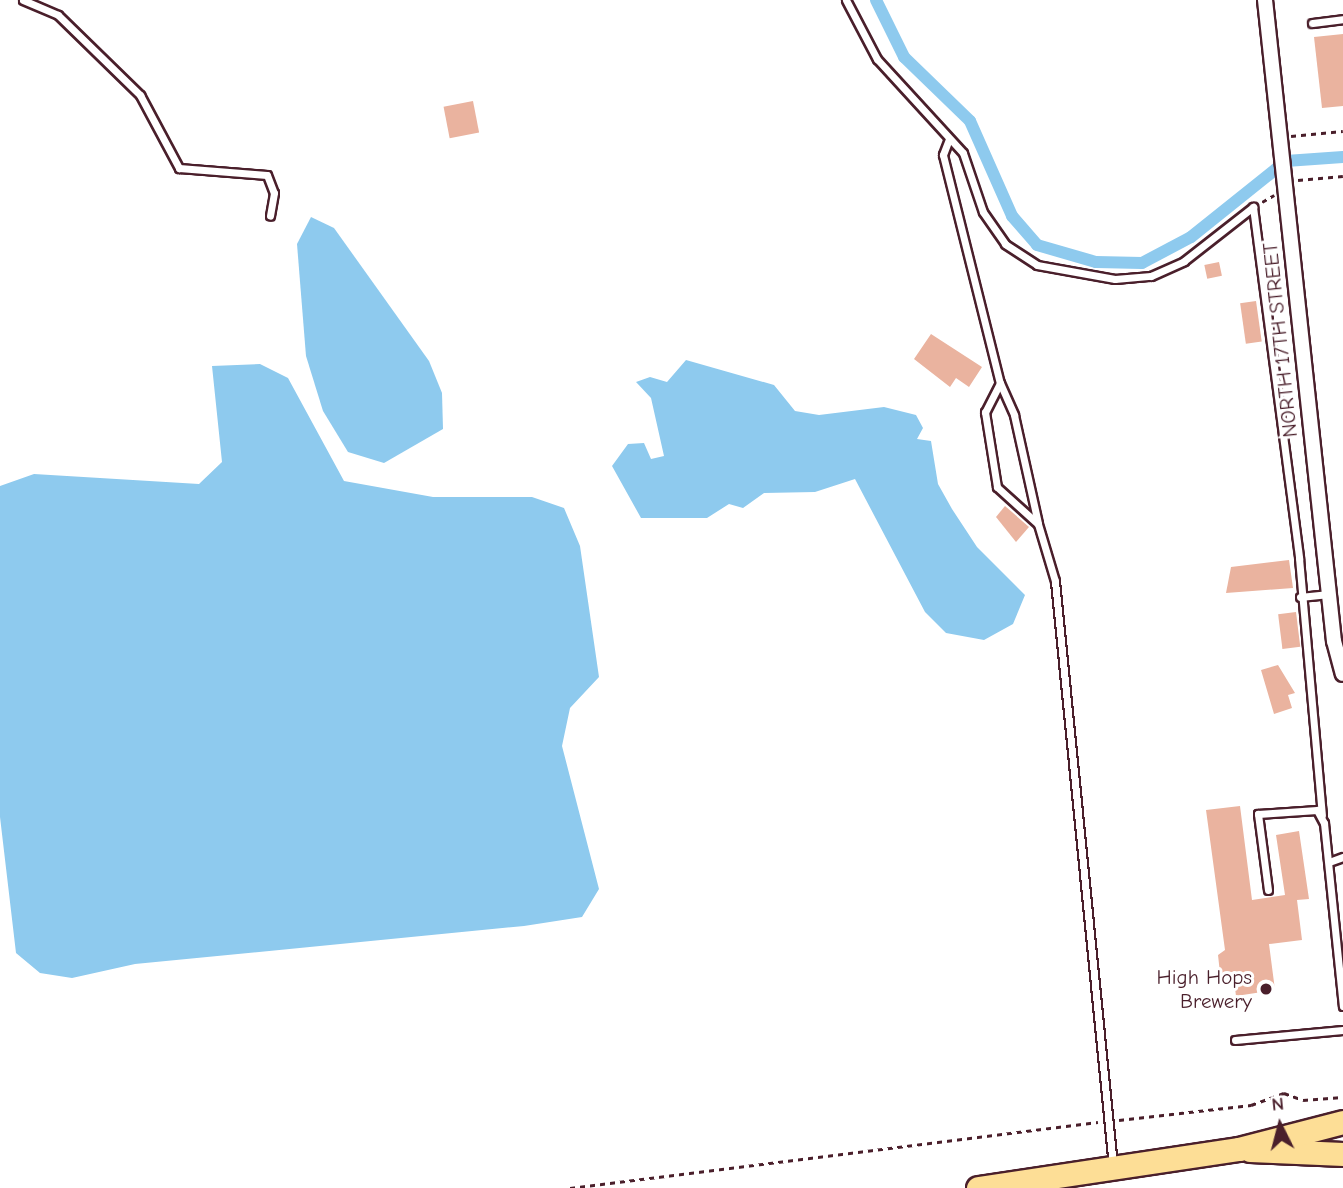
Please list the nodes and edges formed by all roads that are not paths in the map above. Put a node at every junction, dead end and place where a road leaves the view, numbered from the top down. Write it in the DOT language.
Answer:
graph roads {
  1 [pos="23,0"];
  2 [pos="846,0"];
  3 [pos="1265,0"];
  4 [pos="1343,19"];
  5 [pos="1312,23"];
  6 [pos="949,139"];
  7 [pos="270,216"];
  8 [pos="1000,383"];
  9 [pos="1038,524"];
  10 [pos="1329,594"];
  11 [pos="1300,597"];
  12 [pos="1343,674"];
  13 [pos="1322,815"];
  14 [pos="1343,857"];
  15 [pos="1329,862"];
  16 [pos="1268,890"];
  17 [pos="1343,1006"];
  18 [pos="1343,1030"];
  19 [pos="1235,1040"];
  20 [pos="1343,1122"];
  21 [pos="1240,1149"];
  22 [pos="1343,1153"];
  23 [pos="1113,1166"];
  24 [pos="978,1188"];
  1 -- 7 [label="lane"];
  2 -- 6 [label="lane"];
  3 -- 10 [label="street, NORTH 17TH STREET"];
  4 -- 5 [label="lane"];
  6 -- 8 [label="lane"];
  6 -- 11 [label="lane"];
  8 -- 9 [label="lane"];
  8 -- 9 [label="lane"];
  9 -- 23 [label="lane"];
  10 -- 11 [label="lane"];
  10 -- 12 [label="street, NORTH 17TH STREET"];
  11 -- 13 [label="lane"];
  13 -- 15 [label="lane"];
  13 -- 16 [label="lane"];
  14 -- 15 [label="lane"];
  15 -- 17 [label="lane"];
  18 -- 19 [label="lane"];
  20 -- 21 [label="main road"];
  21 -- 22 [label="main road"];
  21 -- 23 [label="main road"];
  23 -- 24 [label="main road"];
}
